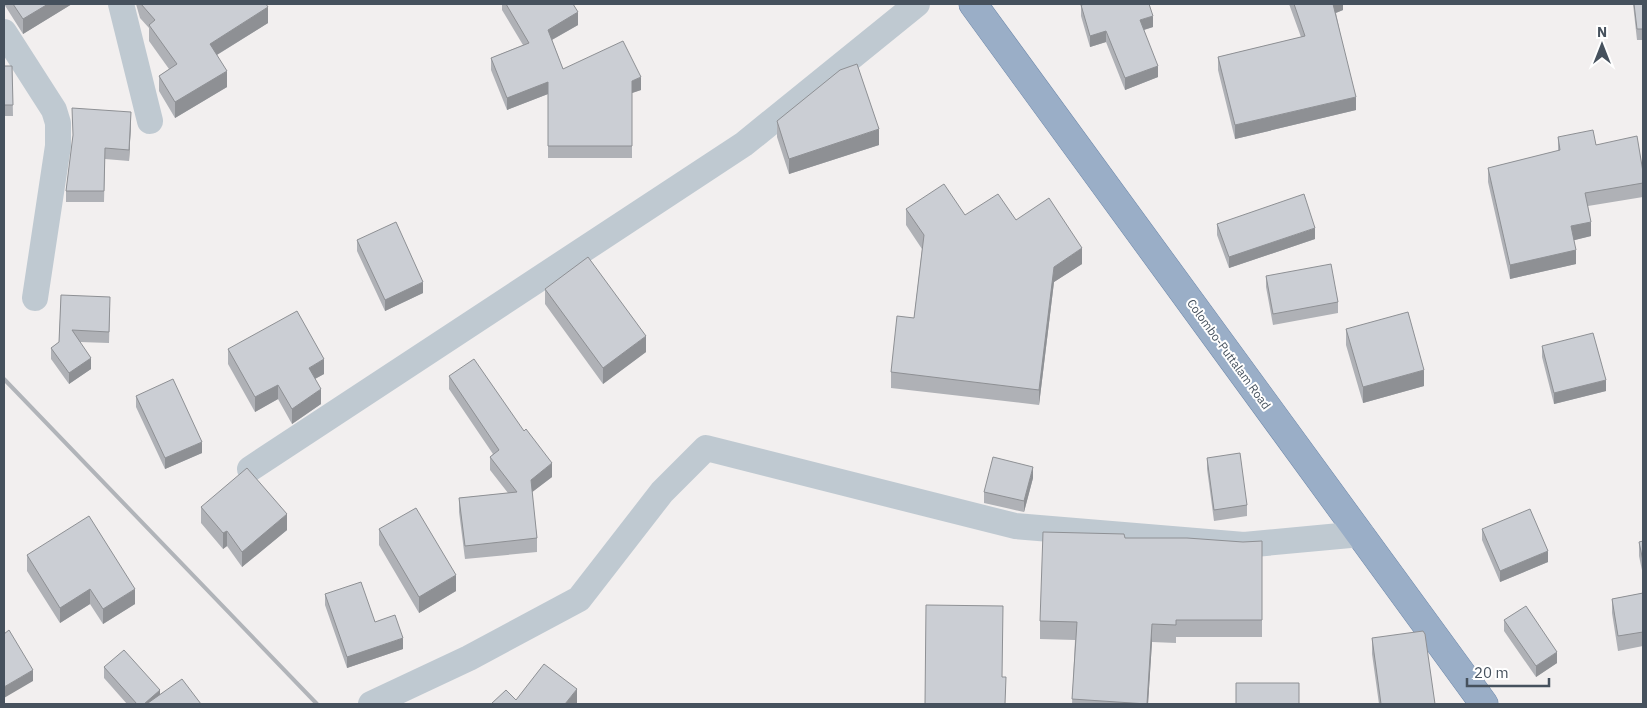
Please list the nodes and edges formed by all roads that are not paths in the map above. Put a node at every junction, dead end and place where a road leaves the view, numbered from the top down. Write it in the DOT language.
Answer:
graph roads {
  1 [pos="121,4"];
  2 [pos="917,4"];
  3 [pos="973,4"];
  4 [pos="4,32"];
  5 [pos="150,121"];
  6 [pos="35,298"];
  7 [pos="250,469"];
  8 [pos="1361,534"];
  9 [pos="371,704"];
  10 [pos="1484,704"];
  1 -- 5 [label="street"];
  2 -- 7 [label="street"];
  3 -- 8 [label="highway, Colombo-Puttalam Road"];
  4 -- 6 [label="street"];
  8 -- 9 [label="street"];
  8 -- 10 [label="highway, Colombo-Puttalam Road"];
}
